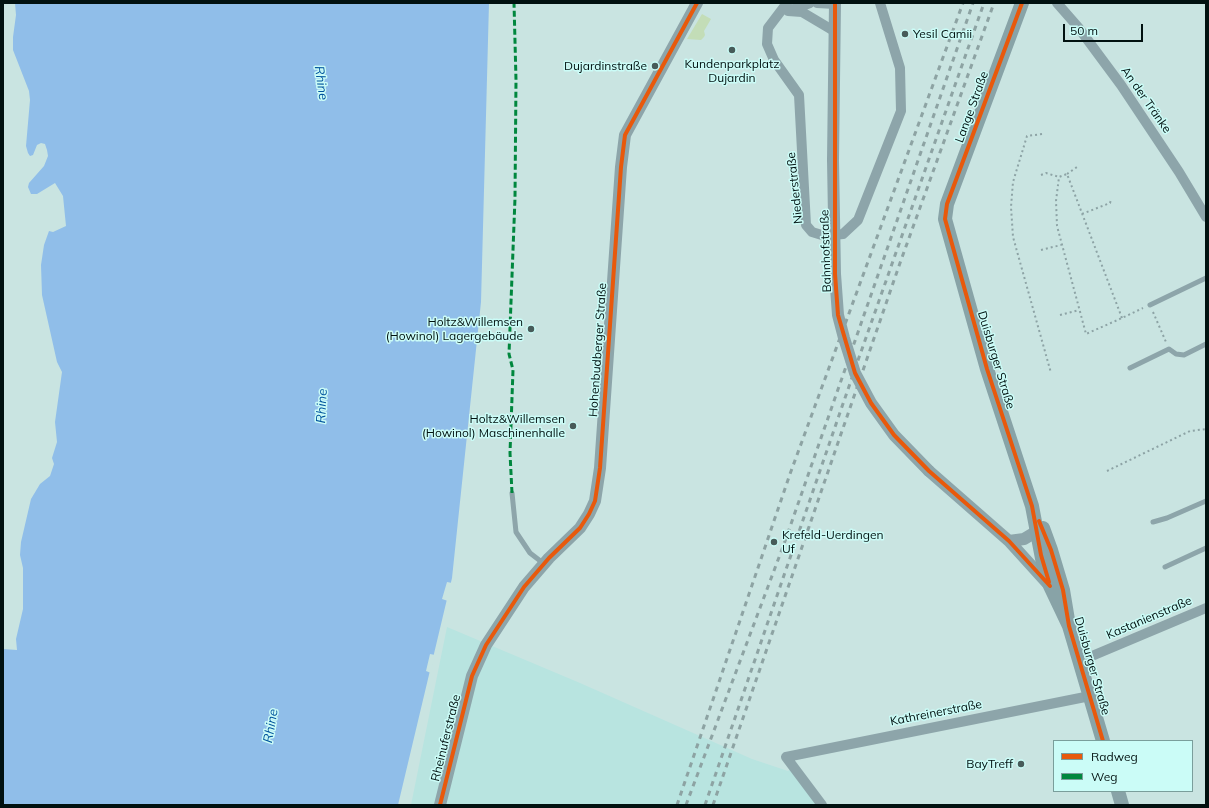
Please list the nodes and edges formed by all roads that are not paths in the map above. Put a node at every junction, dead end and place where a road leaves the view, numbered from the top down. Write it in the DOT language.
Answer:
graph roads {
  1 [pos="810,3"];
  2 [pos="817,3"];
  3 [pos="880,3"];
  4 [pos="1022,3"];
  5 [pos="1057,3"];
  6 [pos="694,4"];
  7 [pos="835,4"];
  8 [pos="787,7"];
  9 [pos="834,30"];
  10 [pos="1206,217"];
  11 [pos="945,219"];
  12 [pos="1206,278"];
  13 [pos="1150,305"];
  14 [pos="1206,344"];
  15 [pos="1130,368"];
  16 [pos="512,493"];
  17 [pos="1206,501"];
  18 [pos="1032,506"];
  19 [pos="1153,522"];
  20 [pos="1037,527"];
  21 [pos="1009,541"];
  22 [pos="1206,548"];
  23 [pos="544,564"];
  24 [pos="1165,567"];
  25 [pos="1050,586"];
  26 [pos="1206,608"];
  27 [pos="1069,626"];
  28 [pos="1080,661"];
  29 [pos="472,676"];
  30 [pos="1090,696"];
  31 [pos="1103,740"];
  32 [pos="1118,792"];
  33 [pos="440,805"];
  34 [pos="822,805"];
  35 [pos="1122,805"];
  1 -- 8 [label="street, Niederstraße"];
  2 -- 7 [label="street"];
  3 -- 8 [label="street, Niederstraße"];
  4 -- 11 [label="main road, Lange Straße"];
  5 -- 10 [label="street, An der Tränke"];
  6 -- 23 [label="street, Hohenbudberger Straße"];
  7 -- 9 [label="street, Bahnhofstraße"];
  8 -- 9 [label="street"];
  9 -- 21 [label="street, Bahnhofstraße, bridge"];
  11 -- 18 [label="main road, Duisburger Straße"];
  12 -- 13 [label="lane"];
  14 -- 15 [label="lane"];
  16 -- 23 [label="lane"];
  17 -- 19 [label="lane"];
  18 -- 20 [label="main road, Duisburger Straße"];
  18 -- 27 [label="main road, Duisburger Straße"];
  20 -- 21 [label="street"];
  20 -- 25 [label="main road, Duisburger Straße"];
  21 -- 25 [label="street, Bahnhofstraße"];
  22 -- 24 [label="lane"];
  23 -- 29 [label="street, Hohenbudberger Straße"];
  25 -- 27 [label="main road, Bahnhofstraße"];
  26 -- 28 [label="street, Kastanienstraße"];
  27 -- 28 [label="main road, Duisburger Straße"];
  28 -- 30 [label="main road, Duisburger Straße"];
  29 -- 33 [label="street, Rheinuferstraße"];
  30 -- 31 [label="main road, Duisburger Straße"];
  30 -- 34 [label="street, Kathreinerstraße"];
  32 -- 35 [label="main road"];
}
